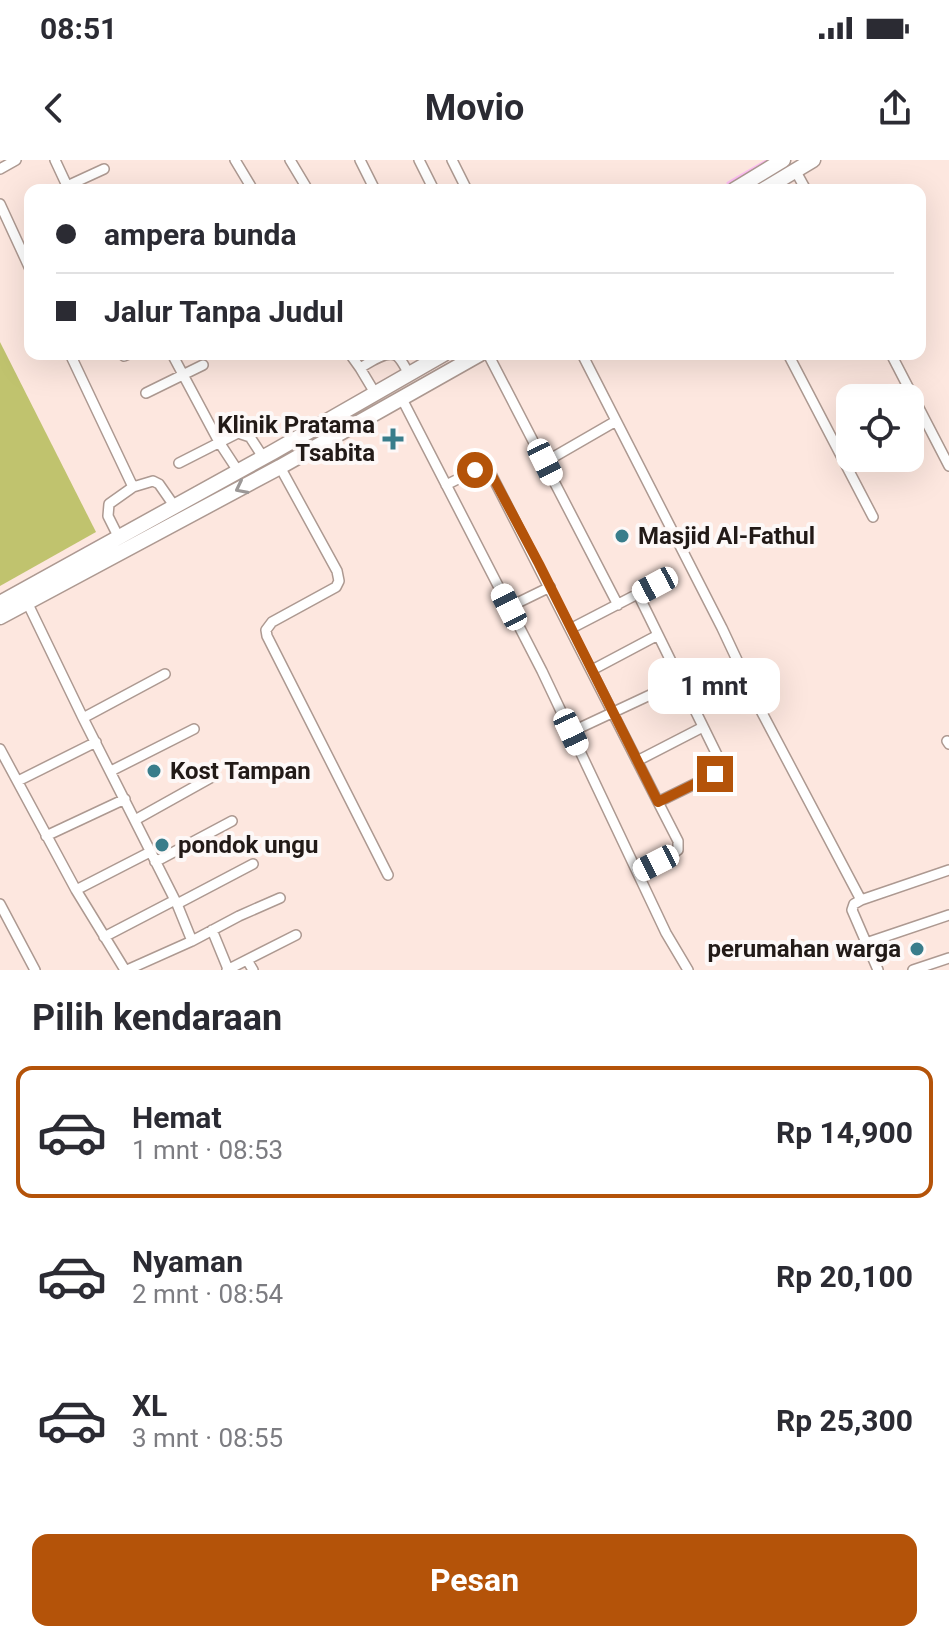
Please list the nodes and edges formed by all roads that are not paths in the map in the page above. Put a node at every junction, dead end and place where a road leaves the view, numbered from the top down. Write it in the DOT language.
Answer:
graph roads {
  1 [pos="16,160"];
  2 [pos="55,160"];
  3 [pos="235,160"];
  4 [pos="290,160"];
  5 [pos="360,160"];
  6 [pos="419,160"];
  7 [pos="452,160"];
  8 [pos="783,160"];
  9 [pos="813,160"];
  10 [pos="0,169"];
  11 [pos="104,169"];
  12 [pos="795,170"];
  13 [pos="66,184"];
  14 [pos="76,184"];
  15 [pos="249,184"];
  16 [pos="304,184"];
  17 [pos="372,184"];
  18 [pos="431,184"];
  19 [pos="464,184"];
  20 [pos="744,184"];
  21 [pos="773,184"];
  22 [pos="803,184"];
  23 [pos="0,204"];
  24 [pos="24,256"];
  25 [pos="73,360"];
  26 [pos="175,360"];
  27 [pos="354,360"];
  28 [pos="374,360"];
  29 [pos="400,360"];
  30 [pos="434,360"];
  31 [pos="470,360"];
  32 [pos="491,360"];
  33 [pos="585,360"];
  34 [pos="791,360"];
  35 [pos="894,360"];
  36 [pos="203,365"];
  37 [pos="360,368"];
  38 [pos="409,374"];
  39 [pos="183,375"];
  40 [pos="146,393"];
  41 [pos="375,393"];
  42 [pos="402,399"];
  43 [pos="616,421"];
  44 [pos="219,442"];
  45 [pos="263,457"];
  46 [pos="545,462"];
  47 [pos="179,463"];
  48 [pos="949,466"];
  49 [pos="280,467"];
  50 [pos="238,471"];
  51 [pos="446,485"];
  52 [pos="133,487"];
  53 [pos="175,507"];
  54 [pos="873,517"];
  55 [pos="119,538"];
  56 [pos="655,585"];
  57 [pos="550,587"];
  58 [pos="638,594"];
  59 [pos="27,602"];
  60 [pos="0,603"];
  61 [pos="618,605"];
  62 [pos="509,607"];
  63 [pos="0,617"];
  64 [pos="570,629"];
  65 [pos="658,635"];
  66 [pos="592,670"];
  67 [pos="165,674"];
  68 [pos="680,681"];
  69 [pos="613,713"];
  70 [pos="83,718"];
  71 [pos="703,727"];
  72 [pos="194,729"];
  73 [pos="571,732"];
  74 [pos="96,742"];
  75 [pos="0,749"];
  76 [pos="637,761"];
  77 [pos="111,771"];
  78 [pos="212,777"];
  79 [pos="18,781"];
  80 [pos="125,799"];
  81 [pos="658,802"];
  82 [pos="135,820"];
  83 [pos="232,821"];
  84 [pos="46,836"];
  85 [pos="150,852"];
  86 [pos="155,862"];
  87 [pos="253,864"];
  88 [pos="949,870"];
  89 [pos="638,872"];
  90 [pos="388,875"];
  91 [pos="76,890"];
  92 [pos="280,898"];
  93 [pos="861,900"];
  94 [pos="176,902"];
  95 [pos="0,904"];
  96 [pos="949,915"];
  97 [pos="212,930"];
  98 [pos="296,935"];
  99 [pos="104,937"];
  100 [pos="192,941"];
  101 [pos="866,943"];
  102 [pos="949,958"];
  103 [pos="247,960"];
  104 [pos="35,970"];
  105 [pos="126,970"];
  106 [pos="228,970"];
  107 [pos="253,970"];
  108 [pos="688,970"];
  109 [pos="878,970"];
  110 [pos="913,970"];
  1 -- 10 [label="street"];
  2 -- 13 [label="street"];
  3 -- 15 [label="street"];
  4 -- 16 [label="street"];
  5 -- 17 [label="street"];
  6 -- 18 [label="street"];
  7 -- 19 [label="street"];
  8 -- 20 [label="highway"];
  9 -- 12 [label="highway"];
  11 -- 14 [label="street"];
  12 -- 21 [label="highway"];
  12 -- 22 [label="street"];
  23 -- 24 [label="street"];
  25 -- 52 [label="street"];
  26 -- 39 [label="street"];
  27 -- 37 [label="street"];
  28 -- 37 [label="street"];
  29 -- 38 [label="street"];
  30 -- 38 [label="highway"];
  31 -- 42 [label="highway"];
  32 -- 46 [label="street"];
  33 -- 43 [label="street"];
  34 -- 54 [label="street"];
  35 -- 48 [label="street"];
  36 -- 39 [label="street"];
  37 -- 41 [label="street"];
  38 -- 41 [label="highway"];
  39 -- 40 [label="street"];
  39 -- 44 [label="street"];
  41 -- 45 [label="highway"];
  42 -- 49 [label="highway"];
  42 -- 51 [label="street"];
  43 -- 46 [label="street"];
  43 -- 93 [label="street"];
  44 -- 45 [label="street"];
  44 -- 47 [label="street"];
  44 -- 50 [label="street"];
  45 -- 50 [label="highway"];
  46 -- 61 [label="street"];
  49 -- 59 [label="highway, one-way"];
  49 -- 90 [label="street"];
  50 -- 53 [label="highway"];
  51 -- 57 [label="street"];
  51 -- 62 [label="street"];
  52 -- 53 [label="street"];
  52 -- 55 [label="street"];
  53 -- 55 [label="highway"];
  55 -- 60 [label="highway"];
  56 -- 58 [label="street"];
  57 -- 62 [label="street"];
  57 -- 64 [label="street"];
  58 -- 61 [label="street"];
  58 -- 65 [label="street"];
  59 -- 63 [label="highway"];
  59 -- 70 [label="street"];
  61 -- 64 [label="street"];
  62 -- 73 [label="street"];
  64 -- 66 [label="street"];
  65 -- 66 [label="street"];
  65 -- 68 [label="street"];
  66 -- 69 [label="street"];
  67 -- 70 [label="street"];
  68 -- 69 [label="street"];
  68 -- 71 [label="street"];
  69 -- 73 [label="street"];
  69 -- 76 [label="street"];
  70 -- 74 [label="street"];
  71 -- 76 [label="street"];
  71 -- 81 [label="street"];
  72 -- 77 [label="street"];
  73 -- 89 [label="street"];
  74 -- 77 [label="street"];
  74 -- 79 [label="street"];
  75 -- 79 [label="street"];
  76 -- 81 [label="street"];
  77 -- 80 [label="street"];
  78 -- 82 [label="street"];
  79 -- 84 [label="street"];
  80 -- 82 [label="street"];
  80 -- 84 [label="street"];
  81 -- 89 [label="street"];
  82 -- 85 [label="street"];
  83 -- 86 [label="street"];
  84 -- 91 [label="street"];
  85 -- 86 [label="street"];
  85 -- 91 [label="street"];
  86 -- 94 [label="street"];
  87 -- 94 [label="street"];
  88 -- 93 [label="street"];
  89 -- 108 [label="street"];
  91 -- 99 [label="street"];
  92 -- 97 [label="street"];
  93 -- 101 [label="street"];
  94 -- 99 [label="street"];
  94 -- 100 [label="street"];
  95 -- 104 [label="street"];
  96 -- 101 [label="street"];
  97 -- 100 [label="street"];
  97 -- 106 [label="street"];
  98 -- 103 [label="street"];
  99 -- 105 [label="street"];
  100 -- 105 [label="street"];
  101 -- 109 [label="street"];
  102 -- 110 [label="street"];
  103 -- 106 [label="street"];
  103 -- 107 [label="street"];
}
